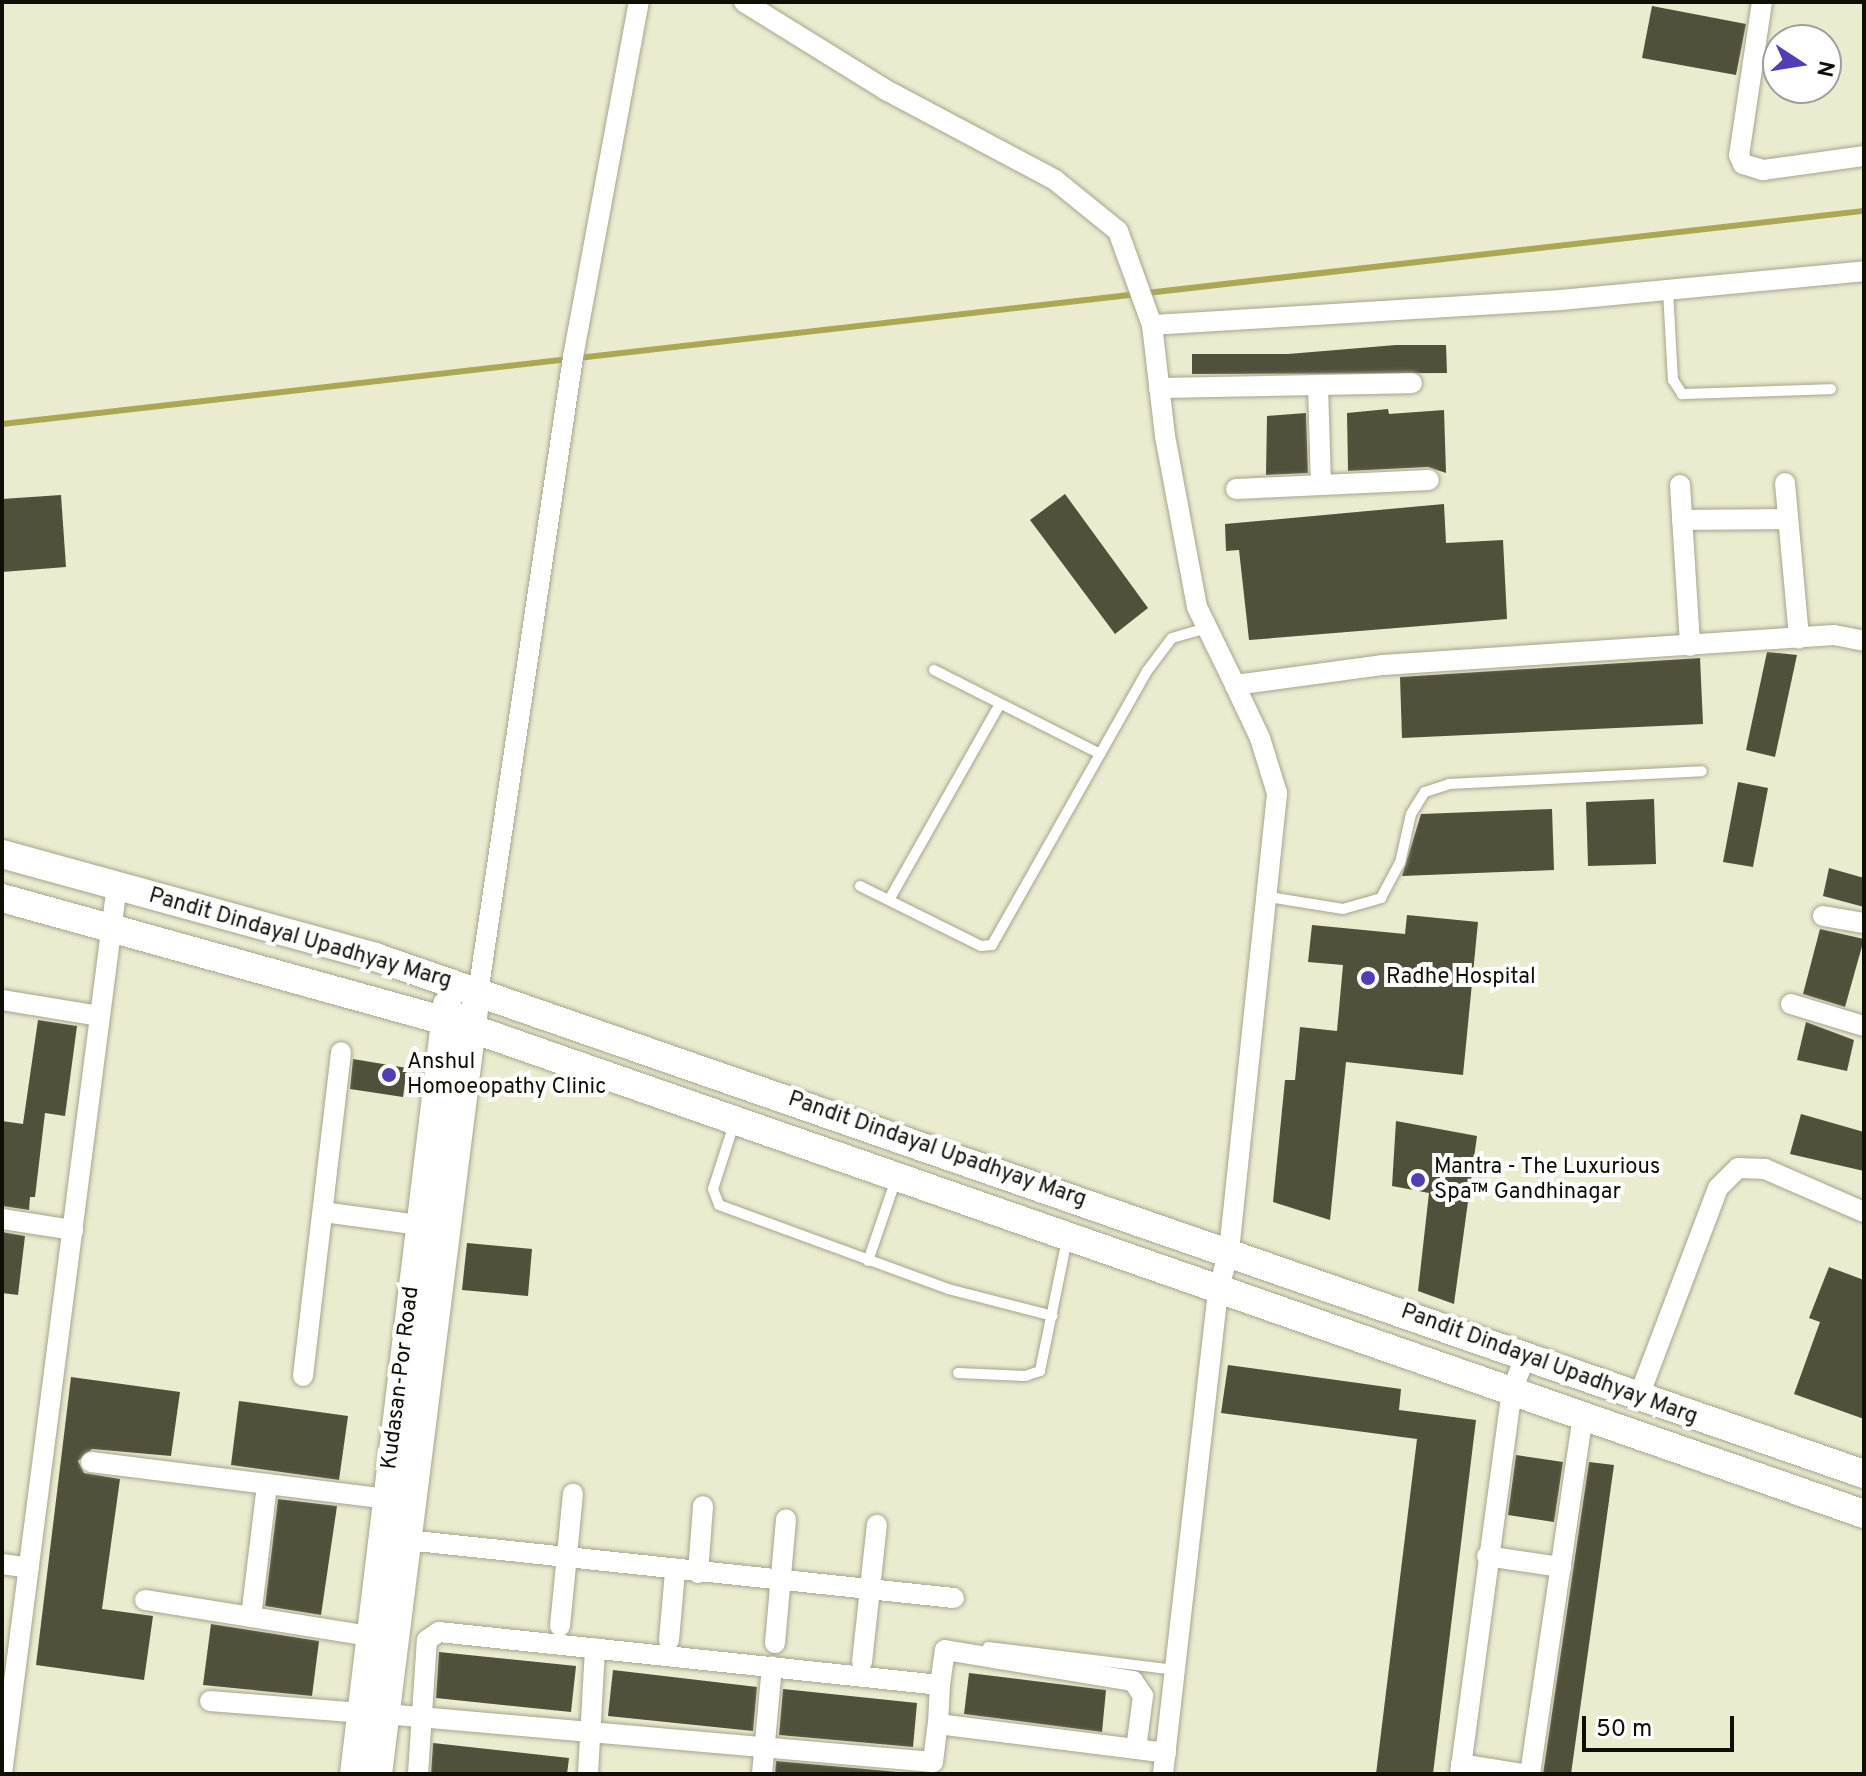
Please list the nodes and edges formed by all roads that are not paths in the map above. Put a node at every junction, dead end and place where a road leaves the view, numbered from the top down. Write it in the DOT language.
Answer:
graph roads {
  1 [pos="639,2"];
  2 [pos="744,2"];
  3 [pos="1762,2"];
  4 [pos="1864,156"];
  5 [pos="1864,271"];
  6 [pos="1668,291"];
  7 [pos="1152,325"];
  8 [pos="1412,383"];
  9 [pos="1318,385"];
  10 [pos="1159,388"];
  11 [pos="1831,389"];
  12 [pos="1429,480"];
  13 [pos="1785,483"];
  14 [pos="1321,485"];
  15 [pos="1680,485"];
  16 [pos="1236,489"];
  17 [pos="1788,519"];
  18 [pos="1682,520"];
  19 [pos="1204,629"];
  20 [pos="1799,638"];
  21 [pos="1864,641"];
  22 [pos="1690,646"];
  23 [pos="934,670"];
  24 [pos="1235,685"];
  25 [pos="1000,704"];
  26 [pos="1100,754"];
  27 [pos="1702,771"];
  28 [pos="2,854"];
  29 [pos="117,885"];
  30 [pos="860,886"];
  31 [pos="1269,897"];
  32 [pos="2,898"];
  33 [pos="889,900"];
  34 [pos="1823,916"];
  35 [pos="1864,923"];
  36 [pos="112,928"];
  37 [pos="466,988"];
  38 [pos="2,1000"];
  39 [pos="1791,1004"];
  40 [pos="100,1016"];
  41 [pos="443,1021"];
  42 [pos="1864,1026"];
  43 [pos="470,1028"];
  44 [pos="341,1052"];
  45 [pos="735,1120"];
  46 [pos="896,1177"];
  47 [pos="323,1212"];
  48 [pos="1864,1212"];
  49 [pos="2,1219"];
  50 [pos="419,1225"];
  51 [pos="73,1230"];
  52 [pos="1067,1237"];
  53 [pos="1229,1251"];
  54 [pos="868,1261"];
  55 [pos="1218,1291"];
  56 [pos="1053,1316"];
  57 [pos="1526,1356"];
  58 [pos="958,1373"];
  59 [pos="303,1376"];
  60 [pos="1512,1390"];
  61 [pos="1639,1396"];
  62 [pos="1583,1415"];
  63 [pos="91,1462"];
  64 [pos="1864,1474"];
  65 [pos="267,1484"];
  66 [pos="573,1494"];
  67 [pos="387,1499"];
  68 [pos="703,1506"];
  69 [pos="1864,1514"];
  70 [pos="786,1519"];
  71 [pos="877,1525"];
  72 [pos="394,1539"];
  73 [pos="1487,1556"];
  74 [pos="566,1558"];
  75 [pos="2,1564"];
  76 [pos="1561,1567"];
  77 [pos="29,1568"];
  78 [pos="675,1571"];
  79 [pos="698,1573"];
  80 [pos="780,1582"];
  81 [pos="870,1590"];
  82 [pos="954,1598"];
  83 [pos="145,1600"];
  84 [pos="251,1617"];
  85 [pos="560,1626"];
  86 [pos="371,1636"];
  87 [pos="669,1640"];
  88 [pos="775,1643"];
  89 [pos="988,1647"];
  90 [pos="595,1648"];
  91 [pos="862,1662"];
  92 [pos="772,1666"];
  93 [pos="1175,1670"];
  94 [pos="9,1674"];
  95 [pos="940,1685"];
  96 [pos="210,1701"];
  97 [pos="373,1713"];
  98 [pos="422,1717"];
  99 [pos="938,1724"];
  100 [pos="591,1731"];
  101 [pos="764,1745"];
  102 [pos="1136,1749"];
  103 [pos="1165,1764"];
  104 [pos="932,1768"];
  105 [pos="1460,1769"];
  106 [pos="2,1774"];
  107 [pos="354,1774"];
  108 [pos="378,1774"];
  109 [pos="418,1774"];
  110 [pos="588,1774"];
  111 [pos="762,1774"];
  112 [pos="1523,1774"];
  113 [pos="1530,1774"];
  1 -- 37 [label="street"];
  2 -- 7 [label="street"];
  3 -- 4 [label="street"];
  5 -- 6 [label="street"];
  6 -- 7 [label="street"];
  6 -- 11 [label="lane"];
  7 -- 10 [label="street"];
  8 -- 9 [label="street"];
  9 -- 10 [label="street"];
  9 -- 14 [label="street"];
  10 -- 19 [label="street"];
  12 -- 14 [label="street"];
  13 -- 17 [label="street"];
  14 -- 16 [label="street"];
  15 -- 18 [label="street"];
  17 -- 18 [label="street"];
  17 -- 20 [label="street"];
  18 -- 22 [label="street"];
  19 -- 24 [label="street"];
  19 -- 26 [label="lane"];
  20 -- 21 [label="street"];
  20 -- 22 [label="street"];
  22 -- 24 [label="street"];
  23 -- 25 [label="lane"];
  24 -- 31 [label="street"];
  25 -- 26 [label="lane"];
  25 -- 33 [label="lane"];
  26 -- 33 [label="lane"];
  27 -- 31 [label="lane"];
  28 -- 29 [label="street, Pandit Dindayal Upadhyay Marg"];
  29 -- 36 [label="street"];
  29 -- 37 [label="street, Pandit Dindayal Upadhyay Marg"];
  30 -- 33 [label="lane"];
  31 -- 53 [label="street"];
  32 -- 36 [label="street, Pandit Dindayal Upadhyay Marg"];
  34 -- 35 [label="street"];
  36 -- 40 [label="street"];
  36 -- 41 [label="street, Pandit Dindayal Upadhyay Marg"];
  37 -- 41 [label="street, Kudasan-Por Road"];
  37 -- 43 [label="street, Kudasan-Por Road"];
  37 -- 53 [label="street, Pandit Dindayal Upadhyay Marg"];
  38 -- 40 [label="street"];
  39 -- 42 [label="street"];
  40 -- 51 [label="street"];
  41 -- 43 [label="street, Pandit Dindayal Upadhyay Marg"];
  41 -- 50 [label="street, Kudasan-Por Road"];
  43 -- 45 [label="street, Pandit Dindayal Upadhyay Marg"];
  43 -- 72 [label="street, Kudasan-Por Road"];
  44 -- 47 [label="street"];
  45 -- 46 [label="street, Pandit Dindayal Upadhyay Marg"];
  45 -- 54 [label="lane"];
  46 -- 52 [label="street, Pandit Dindayal Upadhyay Marg"];
  46 -- 54 [label="lane"];
  47 -- 50 [label="street"];
  47 -- 59 [label="street"];
  48 -- 61 [label="street"];
  49 -- 51 [label="street"];
  50 -- 67 [label="street, Kudasan-Por Road"];
  51 -- 77 [label="street"];
  52 -- 55 [label="street, Pandit Dindayal Upadhyay Marg"];
  52 -- 56 [label="lane"];
  53 -- 55 [label="street"];
  53 -- 57 [label="street, Pandit Dindayal Upadhyay Marg"];
  54 -- 56 [label="lane"];
  55 -- 60 [label="street, Pandit Dindayal Upadhyay Marg"];
  55 -- 93 [label="street"];
  56 -- 58 [label="lane"];
  57 -- 60 [label="street"];
  57 -- 61 [label="street, Pandit Dindayal Upadhyay Marg"];
  60 -- 62 [label="street, Pandit Dindayal Upadhyay Marg"];
  60 -- 73 [label="street"];
  61 -- 64 [label="street, Pandit Dindayal Upadhyay Marg"];
  62 -- 69 [label="street, Pandit Dindayal Upadhyay Marg"];
  62 -- 76 [label="street"];
  63 -- 65 [label="street"];
  65 -- 67 [label="street"];
  65 -- 84 [label="street"];
  66 -- 74 [label="street"];
  67 -- 72 [label="street, Kudasan-Por Road"];
  68 -- 79 [label="street"];
  70 -- 80 [label="street"];
  71 -- 81 [label="street"];
  72 -- 74 [label="street"];
  72 -- 86 [label="street, Kudasan-Por Road"];
  72 -- 97 [label="street, Kudasan-Por Road"];
  73 -- 76 [label="street"];
  73 -- 105 [label="street"];
  74 -- 78 [label="street"];
  74 -- 85 [label="street"];
  75 -- 77 [label="street"];
  76 -- 113 [label="street"];
  77 -- 94 [label="street"];
  78 -- 79 [label="street"];
  78 -- 87 [label="street"];
  79 -- 80 [label="street"];
  80 -- 81 [label="street"];
  80 -- 88 [label="street"];
  81 -- 82 [label="street"];
  81 -- 91 [label="street"];
  83 -- 84 [label="street"];
  84 -- 86 [label="street"];
  86 -- 97 [label="street, Kudasan-Por Road"];
  89 -- 93 [label="lane"];
  90 -- 92 [label="street"];
  90 -- 98 [label="street"];
  90 -- 100 [label="street"];
  92 -- 95 [label="street"];
  92 -- 101 [label="street"];
  93 -- 103 [label="street"];
  94 -- 106 [label="street"];
  95 -- 99 [label="street"];
  95 -- 102 [label="street"];
  96 -- 97 [label="street"];
  97 -- 98 [label="street"];
  97 -- 107 [label="street, Kudasan-Por Road"];
  97 -- 108 [label="street, Kudasan-Por Road"];
  98 -- 100 [label="street"];
  98 -- 109 [label="street"];
  99 -- 102 [label="street"];
  99 -- 104 [label="street"];
  100 -- 101 [label="street"];
  100 -- 110 [label="street"];
  101 -- 104 [label="street"];
  101 -- 111 [label="street"];
  102 -- 103 [label="street"];
  105 -- 112 [label="street"];
}
